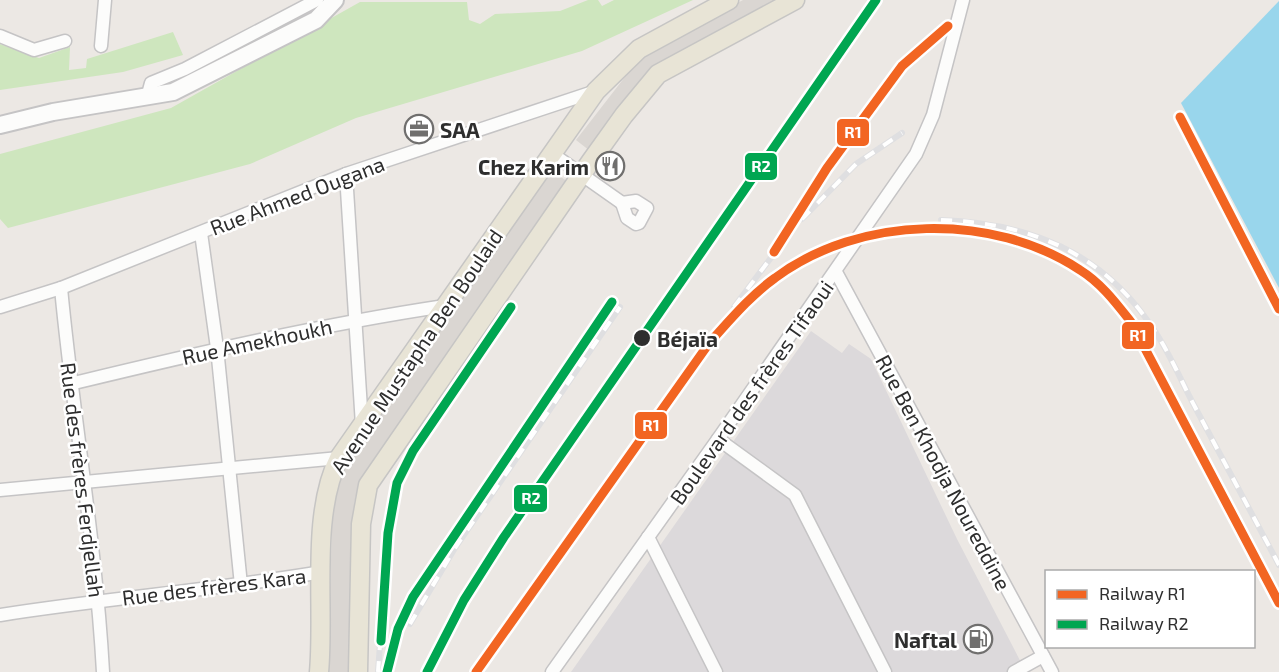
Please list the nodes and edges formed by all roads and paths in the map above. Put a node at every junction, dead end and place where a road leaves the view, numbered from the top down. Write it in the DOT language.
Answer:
graph roads {
  1 [pos="105,0"];
  2 [pos="317,0"];
  3 [pos="335,0"];
  4 [pos="729,0"];
  5 [pos="795,0"];
  6 [pos="963,0"];
  7 [pos="0,36"];
  8 [pos="65,41"];
  9 [pos="102,46"];
  10 [pos="596,91"];
  11 [pos="147,98"];
  12 [pos="0,125"];
  13 [pos="551,153"];
  14 [pos="346,174"];
  15 [pos="583,175"];
  16 [pos="622,203"];
  17 [pos="201,232"];
  18 [pos="836,272"];
  19 [pos="61,288"];
  20 [pos="446,306"];
  21 [pos="0,308"];
  22 [pos="356,319"];
  23 [pos="217,348"];
  24 [pos="70,384"];
  25 [pos="362,426"];
  26 [pos="718,439"];
  27 [pos="339,458"];
  28 [pos="228,468"];
  29 [pos="84,484"];
  30 [pos="0,490"];
  31 [pos="648,537"];
  32 [pos="322,572"];
  33 [pos="241,585"];
  34 [pos="99,599"];
  35 [pos="0,615"];
  36 [pos="1043,656"];
  37 [pos="103,672"];
  38 [pos="319,672"];
  39 [pos="358,672"];
  40 [pos="552,672"];
  41 [pos="716,672"];
  42 [pos="885,672"];
  43 [pos="1014,672"];
  44 [pos="1052,672"];
  1 -- 9 [label="street"];
  2 -- 11 [label="street"];
  3 -- 11 [label="main road"];
  4 -- 10 [label="main road, Avenue Mustapha Ben Boulaid"];
  5 -- 15 [label="main road, Avenue Mustapha Ben Boulaid"];
  6 -- 18 [label="street, Boulevard des frères Tifaoui"];
  7 -- 8 [label="street"];
  10 -- 13 [label="main road, Avenue Mustapha Ben Boulaid"];
  10 -- 14 [label="street, Rue Ahmed Ougana"];
  11 -- 12 [label="main road"];
  13 -- 15 [label="street"];
  13 -- 20 [label="main road, Avenue Mustapha Ben Boulaid"];
  14 -- 17 [label="street, Rue Ahmed Ougana"];
  14 -- 22 [label="street"];
  15 -- 16 [label="street"];
  15 -- 39 [label="main road, Avenue Mustapha Ben Boulaid"];
  17 -- 19 [label="street, Rue Ahmed Ougana"];
  17 -- 23 [label="street"];
  18 -- 26 [label="street, Boulevard des frères Tifaoui"];
  18 -- 36 [label="street, Rue Ben Khodja Noureddine"];
  19 -- 21 [label="street, Rue Ahmed Ougana"];
  19 -- 24 [label="street, Rue des frères Ferdjellah"];
  20 -- 22 [label="street, Rue Amekhoukh"];
  20 -- 25 [label="main road, Avenue Mustapha Ben Boulaid"];
  22 -- 23 [label="street, Rue Amekhoukh"];
  22 -- 25 [label="street"];
  23 -- 24 [label="street, Rue Amekhoukh"];
  23 -- 28 [label="street"];
  24 -- 29 [label="street, Rue des frères Ferdjellah"];
  25 -- 27 [label="main road, Avenue Mustapha Ben Boulaid"];
  26 -- 31 [label="street, Boulevard des frères Tifaoui"];
  26 -- 42 [label="street"];
  27 -- 28 [label="street"];
  27 -- 32 [label="main road, Avenue Mustapha Ben Boulaid"];
  28 -- 29 [label="street"];
  28 -- 33 [label="street"];
  29 -- 30 [label="street"];
  29 -- 34 [label="street, Rue des frères Ferdjellah"];
  31 -- 40 [label="street, Boulevard des frères Tifaoui"];
  31 -- 41 [label="street"];
  32 -- 33 [label="street, Rue des frères Kara"];
  32 -- 38 [label="main road, Avenue Mustapha Ben Boulaid"];
  33 -- 34 [label="street, Rue des frères Kara"];
  34 -- 35 [label="street, Rue des frères Kara"];
  34 -- 37 [label="street, Rue des frères Ferdjellah"];
  36 -- 43 [label="street"];
  36 -- 44 [label="street, Rue Ben Khodja Noureddine"];
}
